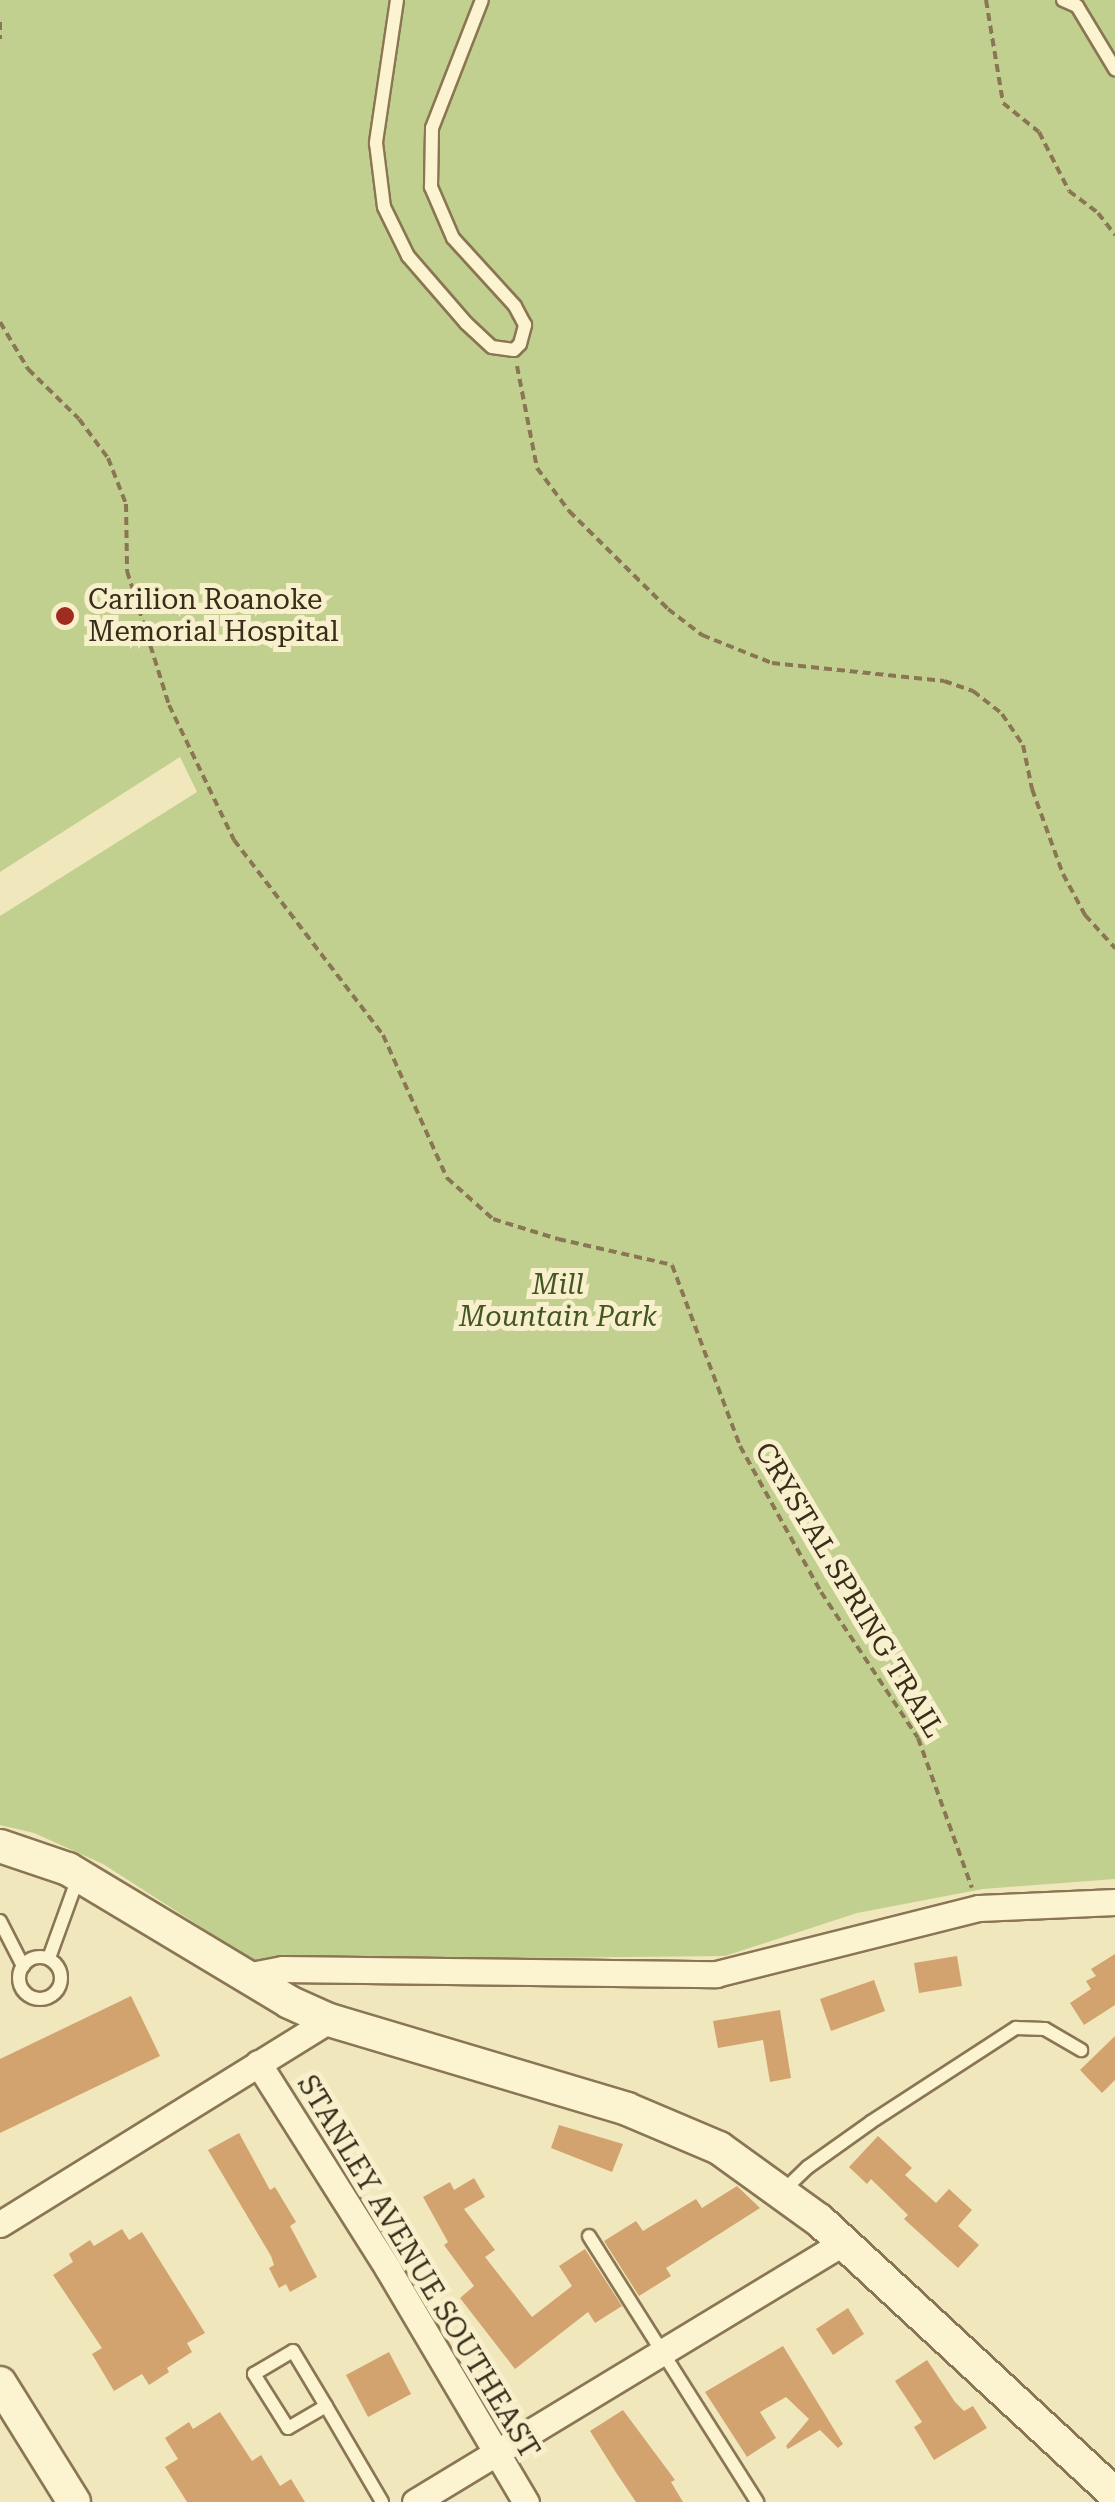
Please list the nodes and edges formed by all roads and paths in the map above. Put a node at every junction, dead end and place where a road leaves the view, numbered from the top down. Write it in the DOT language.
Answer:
graph roads {
  1 [pos="397,0"];
  2 [pos="482,0"];
  3 [pos="986,0"];
  4 [pos="1062,0"];
  5 [pos="1084,3"];
  6 [pos="0,22"];
  7 [pos="0,39"];
  8 [pos="1115,68"];
  9 [pos="1115,235"];
  10 [pos="0,322"];
  11 [pos="514,350"];
  12 [pos="1115,948"];
  13 [pos="0,1846"];
  14 [pos="78,1875"];
  15 [pos="1115,1902"];
  16 [pos="980,1908"];
  17 [pos="0,1922"];
  18 [pos="49,1958"];
  19 [pos="23,1966"];
  20 [pos="246,1976"];
  21 [pos="329,2020"];
  22 [pos="1081,2050"];
  23 [pos="258,2063"];
  24 [pos="784,2192"];
  25 [pos="0,2224"];
  26 [pos="589,2236"];
  27 [pos="844,2242"];
  28 [pos="664,2350"];
  29 [pos="0,2382"];
  30 [pos="326,2406"];
  31 [pos="498,2455"];
  32 [pos="1115,2494"];
  33 [pos="74,2502"];
  34 [pos="382,2502"];
  35 [pos="415,2502"];
  36 [pos="526,2502"];
  37 [pos="758,2502"];
  1 -- 11 [label="lane"];
  2 -- 11 [label="lane"];
  3 -- 9 [label="path"];
  4 -- 5 [label="lane"];
  5 -- 8 [label="lane"];
  6 -- 7 [label="path"];
  10 -- 16 [label="path, CRYSTAL SPRING TRAIL"];
  11 -- 12 [label="path"];
  13 -- 14 [label="street"];
  14 -- 18 [label="lane"];
  14 -- 20 [label="street"];
  15 -- 16 [label="street"];
  16 -- 20 [label="street"];
  17 -- 19 [label="lane"];
  18 -- 19 [label="lane"];
  18 -- 19 [label="lane"];
  20 -- 21 [label="street"];
  21 -- 23 [label="street"];
  21 -- 24 [label="street"];
  22 -- 24 [label="lane"];
  23 -- 25 [label="street"];
  23 -- 31 [label="street, STANLEY AVENUE SOUTHEAST"];
  24 -- 27 [label="street"];
  26 -- 28 [label="lane"];
  27 -- 28 [label="street"];
  27 -- 32 [label="street"];
  28 -- 31 [label="street"];
  28 -- 37 [label="lane"];
  29 -- 33 [label="street"];
  30 -- 30 [label="lane"];
  30 -- 34 [label="lane"];
  31 -- 35 [label="street"];
  31 -- 36 [label="street, STANLEY AVENUE SOUTHEAST"];
}
